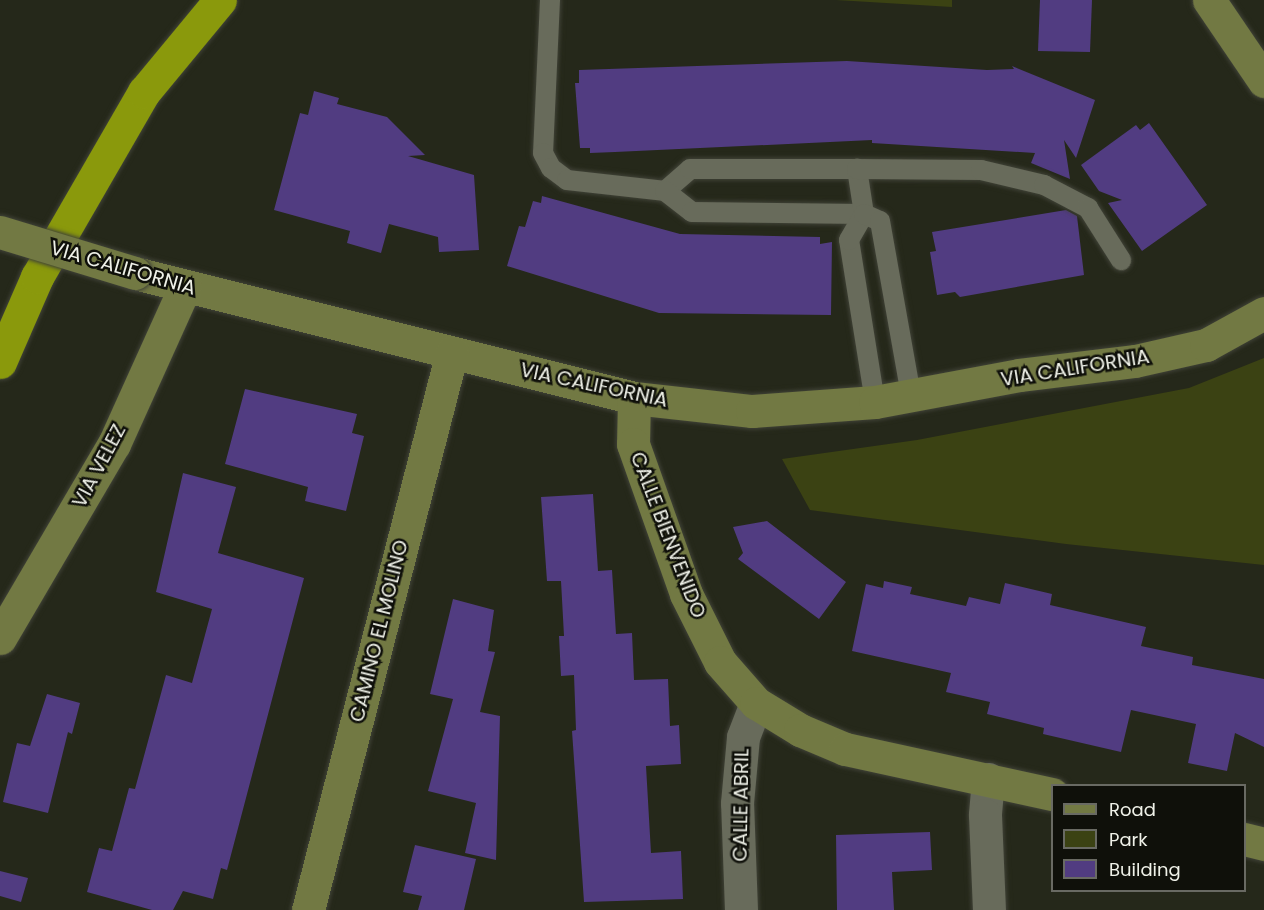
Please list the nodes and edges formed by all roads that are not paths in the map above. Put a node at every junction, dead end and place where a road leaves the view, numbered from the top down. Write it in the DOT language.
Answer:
graph roads {
  1 [pos="220,0"];
  2 [pos="550,0"];
  3 [pos="1209,0"];
  4 [pos="1264,81"];
  5 [pos="857,169"];
  6 [pos="665,191"];
  7 [pos="864,214"];
  8 [pos="0,232"];
  9 [pos="1121,260"];
  10 [pos="185,287"];
  11 [pos="1264,312"];
  12 [pos="452,352"];
  13 [pos="0,362"];
  14 [pos="911,395"];
  15 [pos="634,398"];
  16 [pos="875,402"];
  17 [pos="0,638"];
  18 [pos="756,703"];
  19 [pos="988,779"];
  20 [pos="1051,794"];
  21 [pos="1246,839"];
  22 [pos="1264,844"];
  23 [pos="308,910"];
  24 [pos="741,910"];
  25 [pos="989,910"];
  1 -- 13 [label="highway"];
  2 -- 6 [label="lane"];
  3 -- 4 [label="street"];
  5 -- 6 [label="lane"];
  5 -- 7 [label="lane"];
  5 -- 9 [label="lane"];
  6 -- 7 [label="lane"];
  7 -- 14 [label="lane"];
  7 -- 16 [label="lane"];
  8 -- 10 [label="street, VIA CALIFORNIA, bridge"];
  10 -- 12 [label="street, VIA CALIFORNIA"];
  10 -- 17 [label="street, VIA VELEZ"];
  11 -- 14 [label="street, VIA CALIFORNIA"];
  12 -- 15 [label="street, VIA CALIFORNIA"];
  12 -- 23 [label="street, CAMINO EL MOLINO"];
  14 -- 16 [label="street, VIA CALIFORNIA"];
  15 -- 16 [label="street, VIA CALIFORNIA"];
  15 -- 18 [label="street, CALLE BIENVENIDO"];
  18 -- 19 [label="street, CALLE BIENVENIDO"];
  18 -- 24 [label="street, CALLE ABRIL"];
  19 -- 20 [label="street, CALLE BIENVENIDO"];
  19 -- 25 [label="street"];
  21 -- 22 [label="street"];
}
